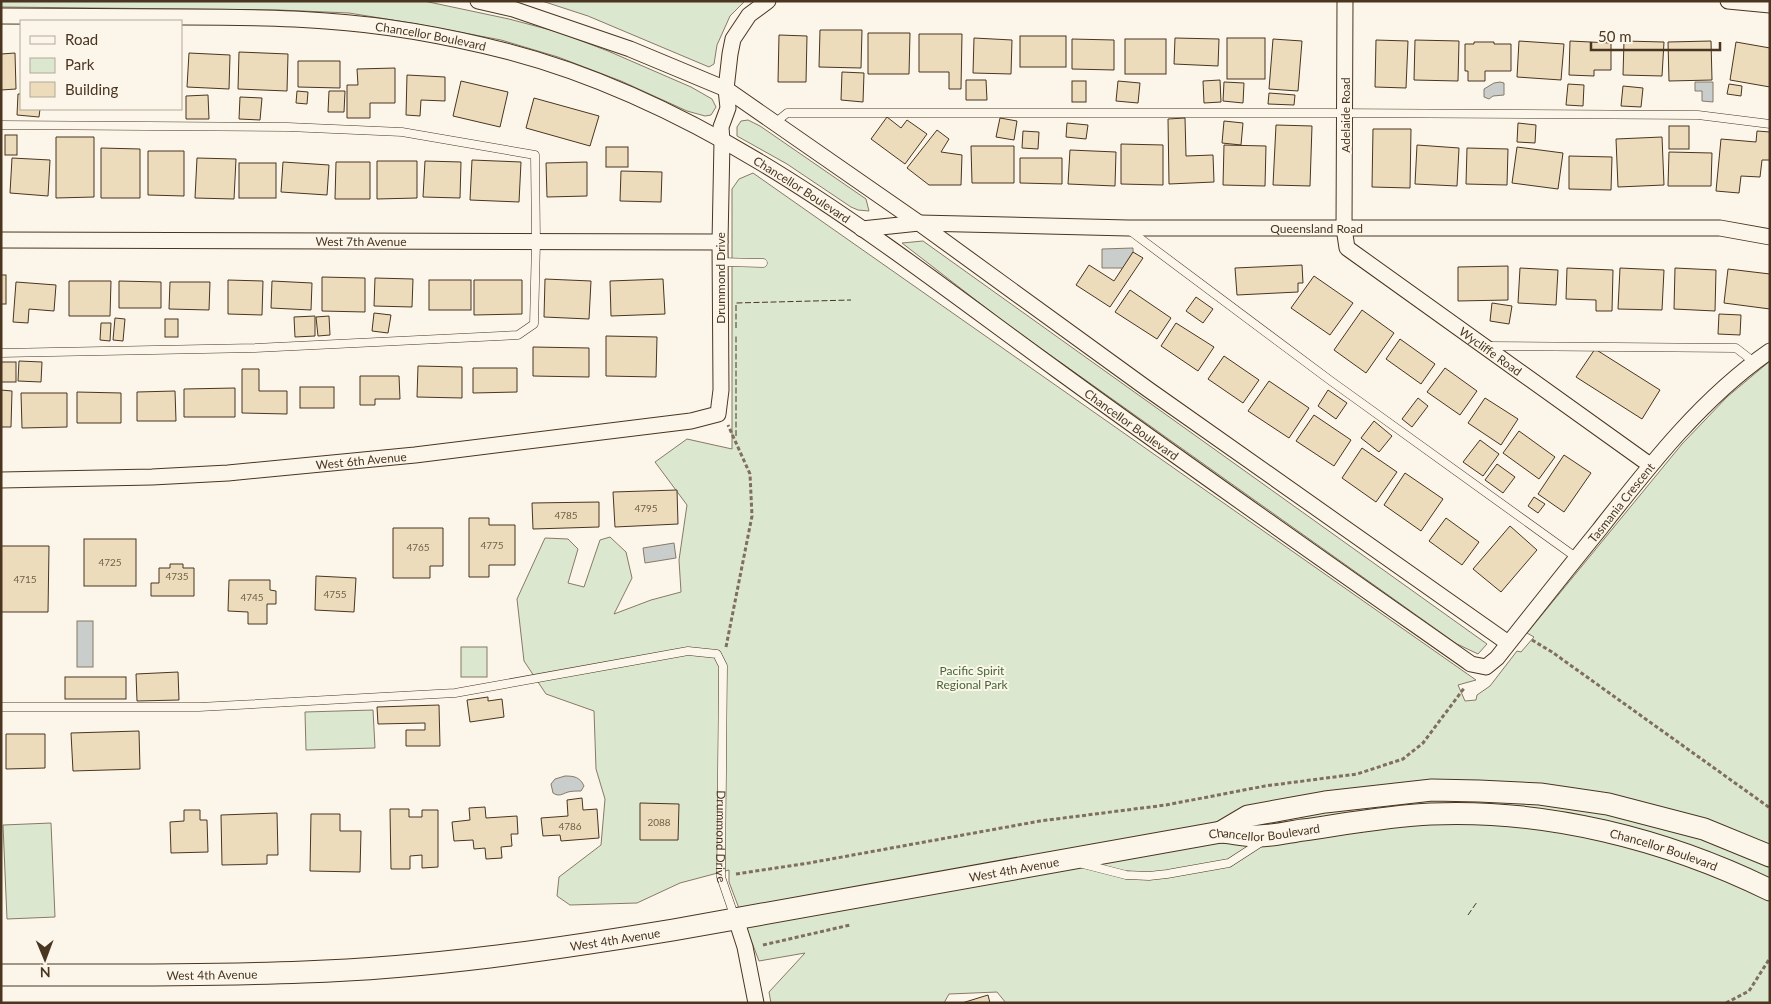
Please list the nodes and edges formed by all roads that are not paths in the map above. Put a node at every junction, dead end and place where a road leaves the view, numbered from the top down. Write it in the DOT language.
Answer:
graph roads {
  1 [pos="478,1"];
  2 [pos="768,1"];
  3 [pos="1345,1"];
  4 [pos="1728,1"];
  5 [pos="1770,5"];
  6 [pos="1,16"];
  7 [pos="726,89"];
  8 [pos="1346,114"];
  9 [pos="775,123"];
  10 [pos="1770,124"];
  11 [pos="1,125"];
  12 [pos="722,141"];
  13 [pos="919,223"];
  14 [pos="1128,228"];
  15 [pos="1344,228"];
  16 [pos="862,229"];
  17 [pos="1770,237"];
  18 [pos="1,240"];
  19 [pos="536,242"];
  20 [pos="720,242"];
  21 [pos="720,262"];
  22 [pos="763,263"];
  23 [pos="1483,346"];
  24 [pos="1770,351"];
  25 [pos="1,353"];
  26 [pos="1754,362"];
  27 [pos="718,414"];
  28 [pos="1650,465"];
  29 [pos="1,480"];
  30 [pos="1577,558"];
  31 [pos="1508,643"];
  32 [pos="1486,667"];
  33 [pos="1,707"];
  34 [pos="1221,832"];
  35 [pos="1273,834"];
  36 [pos="1770,856"];
  37 [pos="1067,859"];
  38 [pos="1770,890"];
  39 [pos="736,919"];
  40 [pos="1,975"];
  41 [pos="756,1003"];
  1 -- 7 [label="street"];
  2 -- 7 [label="street, Drummond Drive"];
  3 -- 8 [label="street, Adelaide Road"];
  4 -- 5 [label="street"];
  6 -- 12 [label="street, Chancellor Boulevard"];
  7 -- 9 [label="street"];
  7 -- 12 [label="street, Drummond Drive"];
  8 -- 9 [label="lane"];
  8 -- 10 [label="lane"];
  8 -- 15 [label="street, Adelaide Road"];
  9 -- 13 [label="street"];
  11 -- 19 [label="lane"];
  12 -- 16 [label="street, Chancellor Boulevard"];
  12 -- 20 [label="street, Drummond Drive"];
  13 -- 14 [label="street, Queensland Road"];
  13 -- 16 [label="street, Queensland Road"];
  13 -- 31 [label="street"];
  14 -- 15 [label="street, Queensland Road"];
  14 -- 30 [label="lane"];
  15 -- 17 [label="street, Queensland Road"];
  15 -- 23 [label="street, Wycliffe Road"];
  16 -- 32 [label="street, Chancellor Boulevard"];
  18 -- 19 [label="street, West 7th Avenue"];
  19 -- 20 [label="street, West 7th Avenue"];
  19 -- 25 [label="lane"];
  20 -- 21 [label="street, Drummond Drive"];
  21 -- 22 [label="lane"];
  21 -- 27 [label="street, Drummond Drive"];
  23 -- 26 [label="lane"];
  23 -- 28 [label="street, Wycliffe Road"];
  24 -- 26 [label="street, Tasmania Crescent"];
  26 -- 28 [label="street, Tasmania Crescent"];
  27 -- 29 [label="street, West 6th Avenue"];
  28 -- 30 [label="street, Tasmania Crescent"];
  30 -- 31 [label="street, Tasmania Crescent"];
  31 -- 32 [label="street, Tasmania Crescent"];
  33 -- 39 [label="lane, Drummond Drive"];
  34 -- 35 [label="main road, Chancellor Boulevard"];
  34 -- 36 [label="main road, Chancellor Boulevard"];
  34 -- 37 [label="main road, West 4th Avenue"];
  35 -- 37 [label="lane"];
  35 -- 38 [label="main road, Chancellor Boulevard"];
  37 -- 39 [label="main road, West 4th Avenue"];
  39 -- 40 [label="main road, West 4th Avenue"];
  39 -- 41 [label="street, Drummond Drive"];
}
